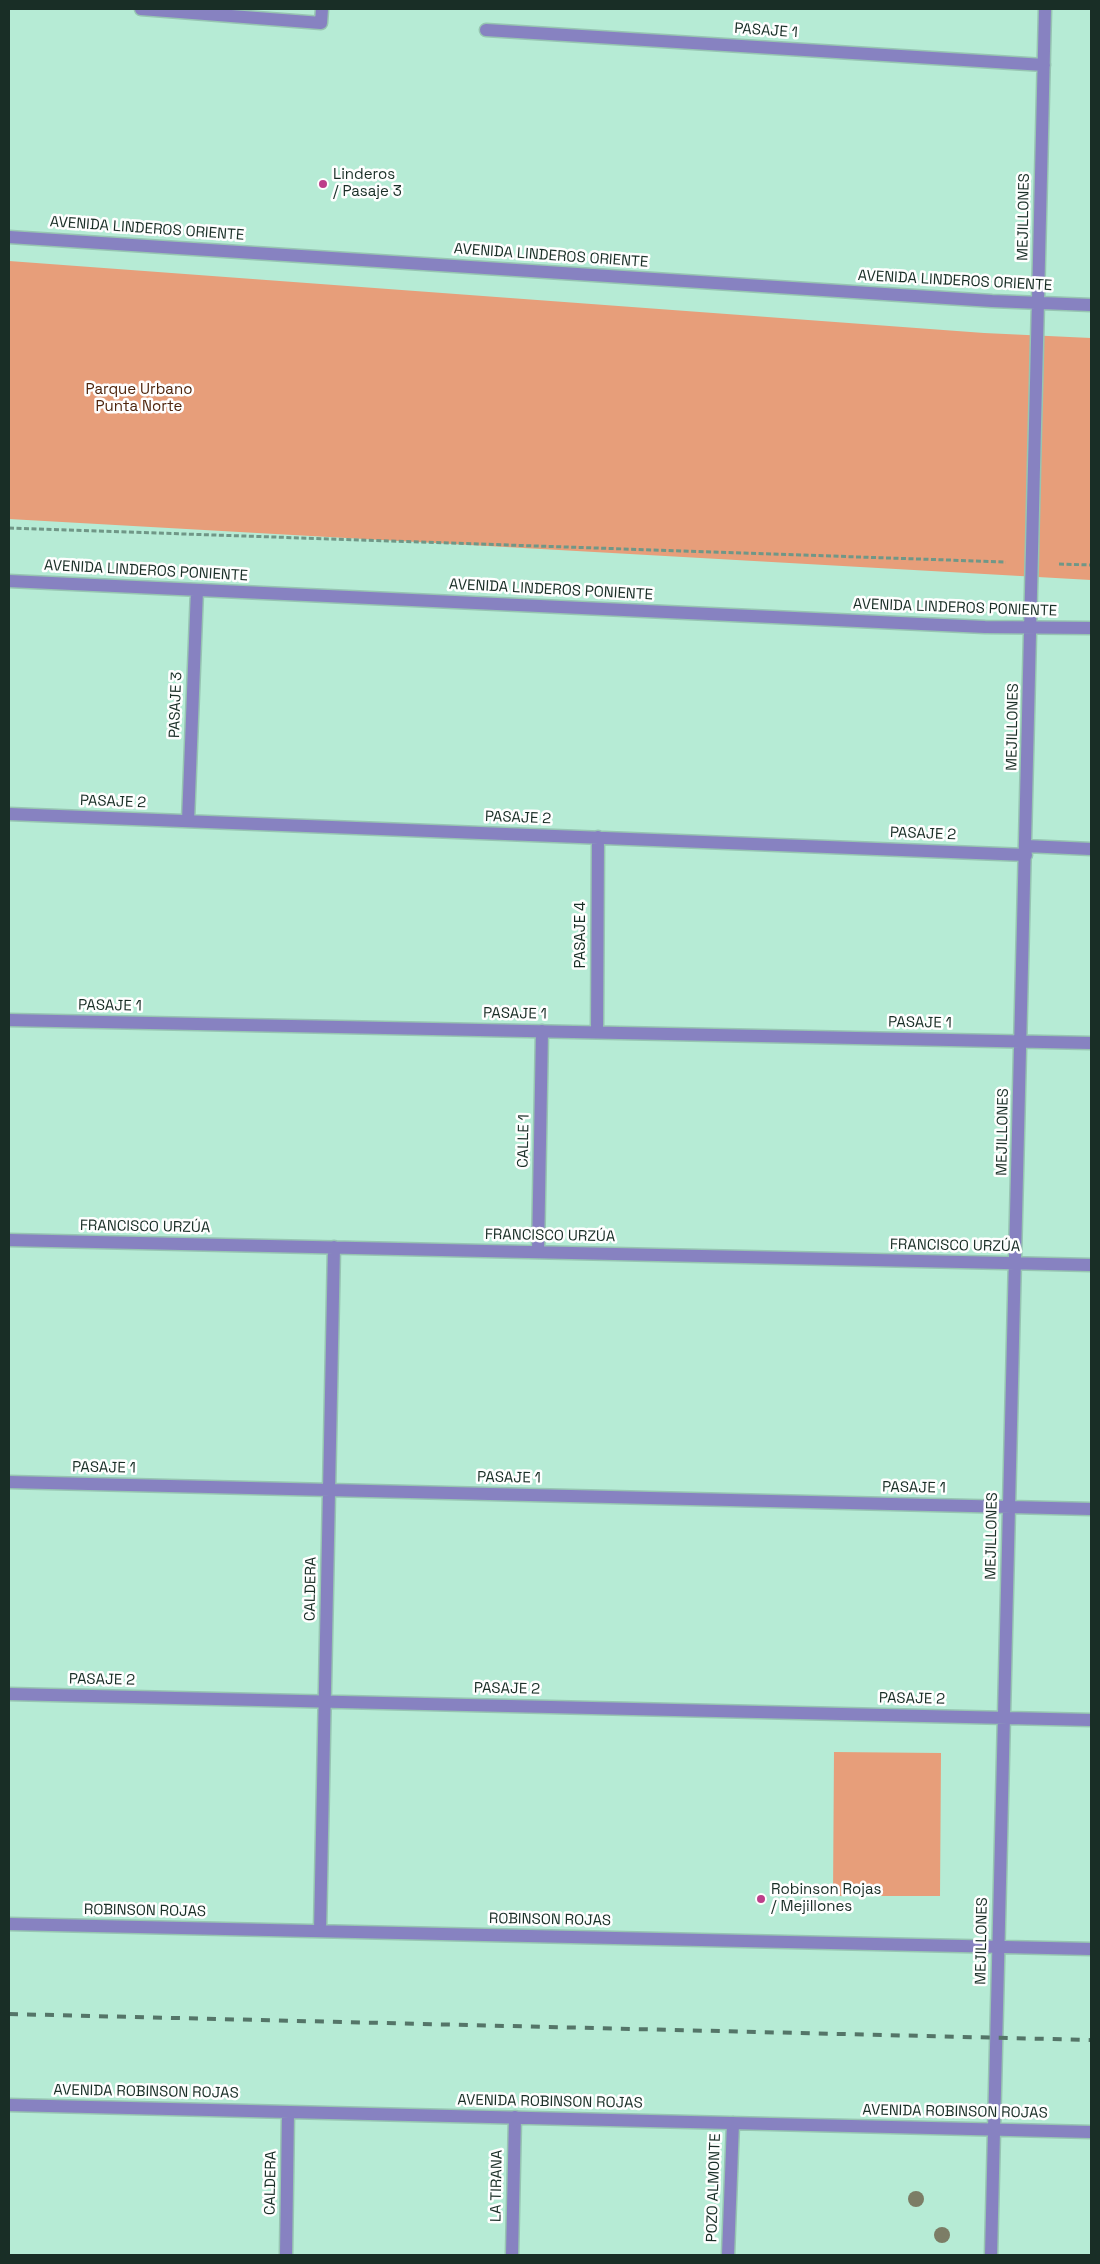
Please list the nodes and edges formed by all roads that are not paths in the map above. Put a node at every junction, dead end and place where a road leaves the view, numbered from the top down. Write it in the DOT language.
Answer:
graph roads {
  1 [pos="140,9"];
  2 [pos="322,9"];
  3 [pos="1045,9"];
  4 [pos="486,30"];
  5 [pos="1044,65"];
  6 [pos="9,236"];
  7 [pos="1038,303"];
  8 [pos="1091,305"];
  9 [pos="9,581"];
  10 [pos="197,590"];
  11 [pos="1031,628"];
  12 [pos="1091,628"];
  13 [pos="9,814"];
  14 [pos="188,821"];
  15 [pos="598,837"];
  16 [pos="1091,849"];
  17 [pos="1026,850"];
  18 [pos="9,1020"];
  19 [pos="542,1031"];
  20 [pos="597,1032"];
  21 [pos="1021,1041"];
  22 [pos="1091,1043"];
  23 [pos="9,1240"];
  24 [pos="334,1247"];
  25 [pos="538,1252"];
  26 [pos="1015,1264"];
  27 [pos="1091,1266"];
  28 [pos="9,1482"];
  29 [pos="329,1490"];
  30 [pos="1009,1506"];
  31 [pos="1091,1509"];
  32 [pos="9,1694"];
  33 [pos="324,1701"];
  34 [pos="1004,1718"];
  35 [pos="1091,1720"];
  36 [pos="9,1924"];
  37 [pos="320,1931"];
  38 [pos="998,1946"];
  39 [pos="1091,1949"];
  40 [pos="9,2105"];
  41 [pos="288,2112"];
  42 [pos="515,2117"];
  43 [pos="732,2123"];
  44 [pos="994,2129"];
  45 [pos="1091,2132"];
  46 [pos="286,2255"];
  47 [pos="512,2255"];
  48 [pos="728,2255"];
  49 [pos="991,2255"];
  1 -- 2 [label="street"];
  3 -- 5 [label="street, MEJILLONES"];
  4 -- 5 [label="street, PASAJE 1"];
  5 -- 7 [label="street, MEJILLONES"];
  6 -- 7 [label="street, AVENIDA LINDEROS ORIENTE"];
  7 -- 8 [label="street, AVENIDA LINDEROS ORIENTE"];
  7 -- 11 [label="street, MEJILLONES"];
  9 -- 10 [label="street, AVENIDA LINDEROS PONIENTE"];
  10 -- 11 [label="street, AVENIDA LINDEROS PONIENTE"];
  10 -- 14 [label="street, PASAJE 3"];
  11 -- 12 [label="street, AVENIDA LINDEROS PONIENTE"];
  11 -- 17 [label="street, MEJILLONES"];
  13 -- 14 [label="street, PASAJE 2"];
  14 -- 15 [label="street, PASAJE 2"];
  15 -- 17 [label="street, PASAJE 2"];
  15 -- 20 [label="street, PASAJE 4"];
  16 -- 17 [label="street"];
  17 -- 21 [label="street, MEJILLONES"];
  18 -- 19 [label="street, PASAJE 1"];
  19 -- 20 [label="street, PASAJE 1"];
  19 -- 25 [label="street, CALLE 1"];
  20 -- 21 [label="street, PASAJE 1"];
  21 -- 22 [label="street"];
  21 -- 26 [label="street, MEJILLONES"];
  23 -- 24 [label="street, FRANCISCO URZÚA"];
  24 -- 25 [label="street, FRANCISCO URZÚA"];
  24 -- 29 [label="street, CALDERA"];
  25 -- 26 [label="street, FRANCISCO URZÚA"];
  26 -- 27 [label="street, FRANCISCO URZÚA"];
  26 -- 30 [label="street, MEJILLONES"];
  28 -- 29 [label="street, PASAJE 1"];
  29 -- 30 [label="street, PASAJE 1"];
  29 -- 33 [label="street, CALDERA"];
  30 -- 31 [label="street"];
  30 -- 34 [label="street, MEJILLONES"];
  32 -- 33 [label="street, PASAJE 2"];
  33 -- 34 [label="street, PASAJE 2"];
  33 -- 37 [label="street, CALDERA"];
  34 -- 35 [label="street"];
  34 -- 38 [label="street, MEJILLONES"];
  36 -- 37 [label="street, ROBINSON ROJAS"];
  37 -- 38 [label="street, ROBINSON ROJAS"];
  38 -- 39 [label="street, ROBINSON ROJAS"];
  38 -- 44 [label="street, MEJILLONES"];
  40 -- 41 [label="street, AVENIDA ROBINSON ROJAS"];
  41 -- 42 [label="street, AVENIDA ROBINSON ROJAS"];
  41 -- 46 [label="street, CALDERA"];
  42 -- 43 [label="street, AVENIDA ROBINSON ROJAS"];
  42 -- 47 [label="street, LA TIRANA"];
  43 -- 44 [label="street, AVENIDA ROBINSON ROJAS"];
  43 -- 48 [label="street, POZO ALMONTE"];
  44 -- 45 [label="street, AVENIDA ROBINSON ROJAS"];
  44 -- 49 [label="street, MEJILLONES"];
}
